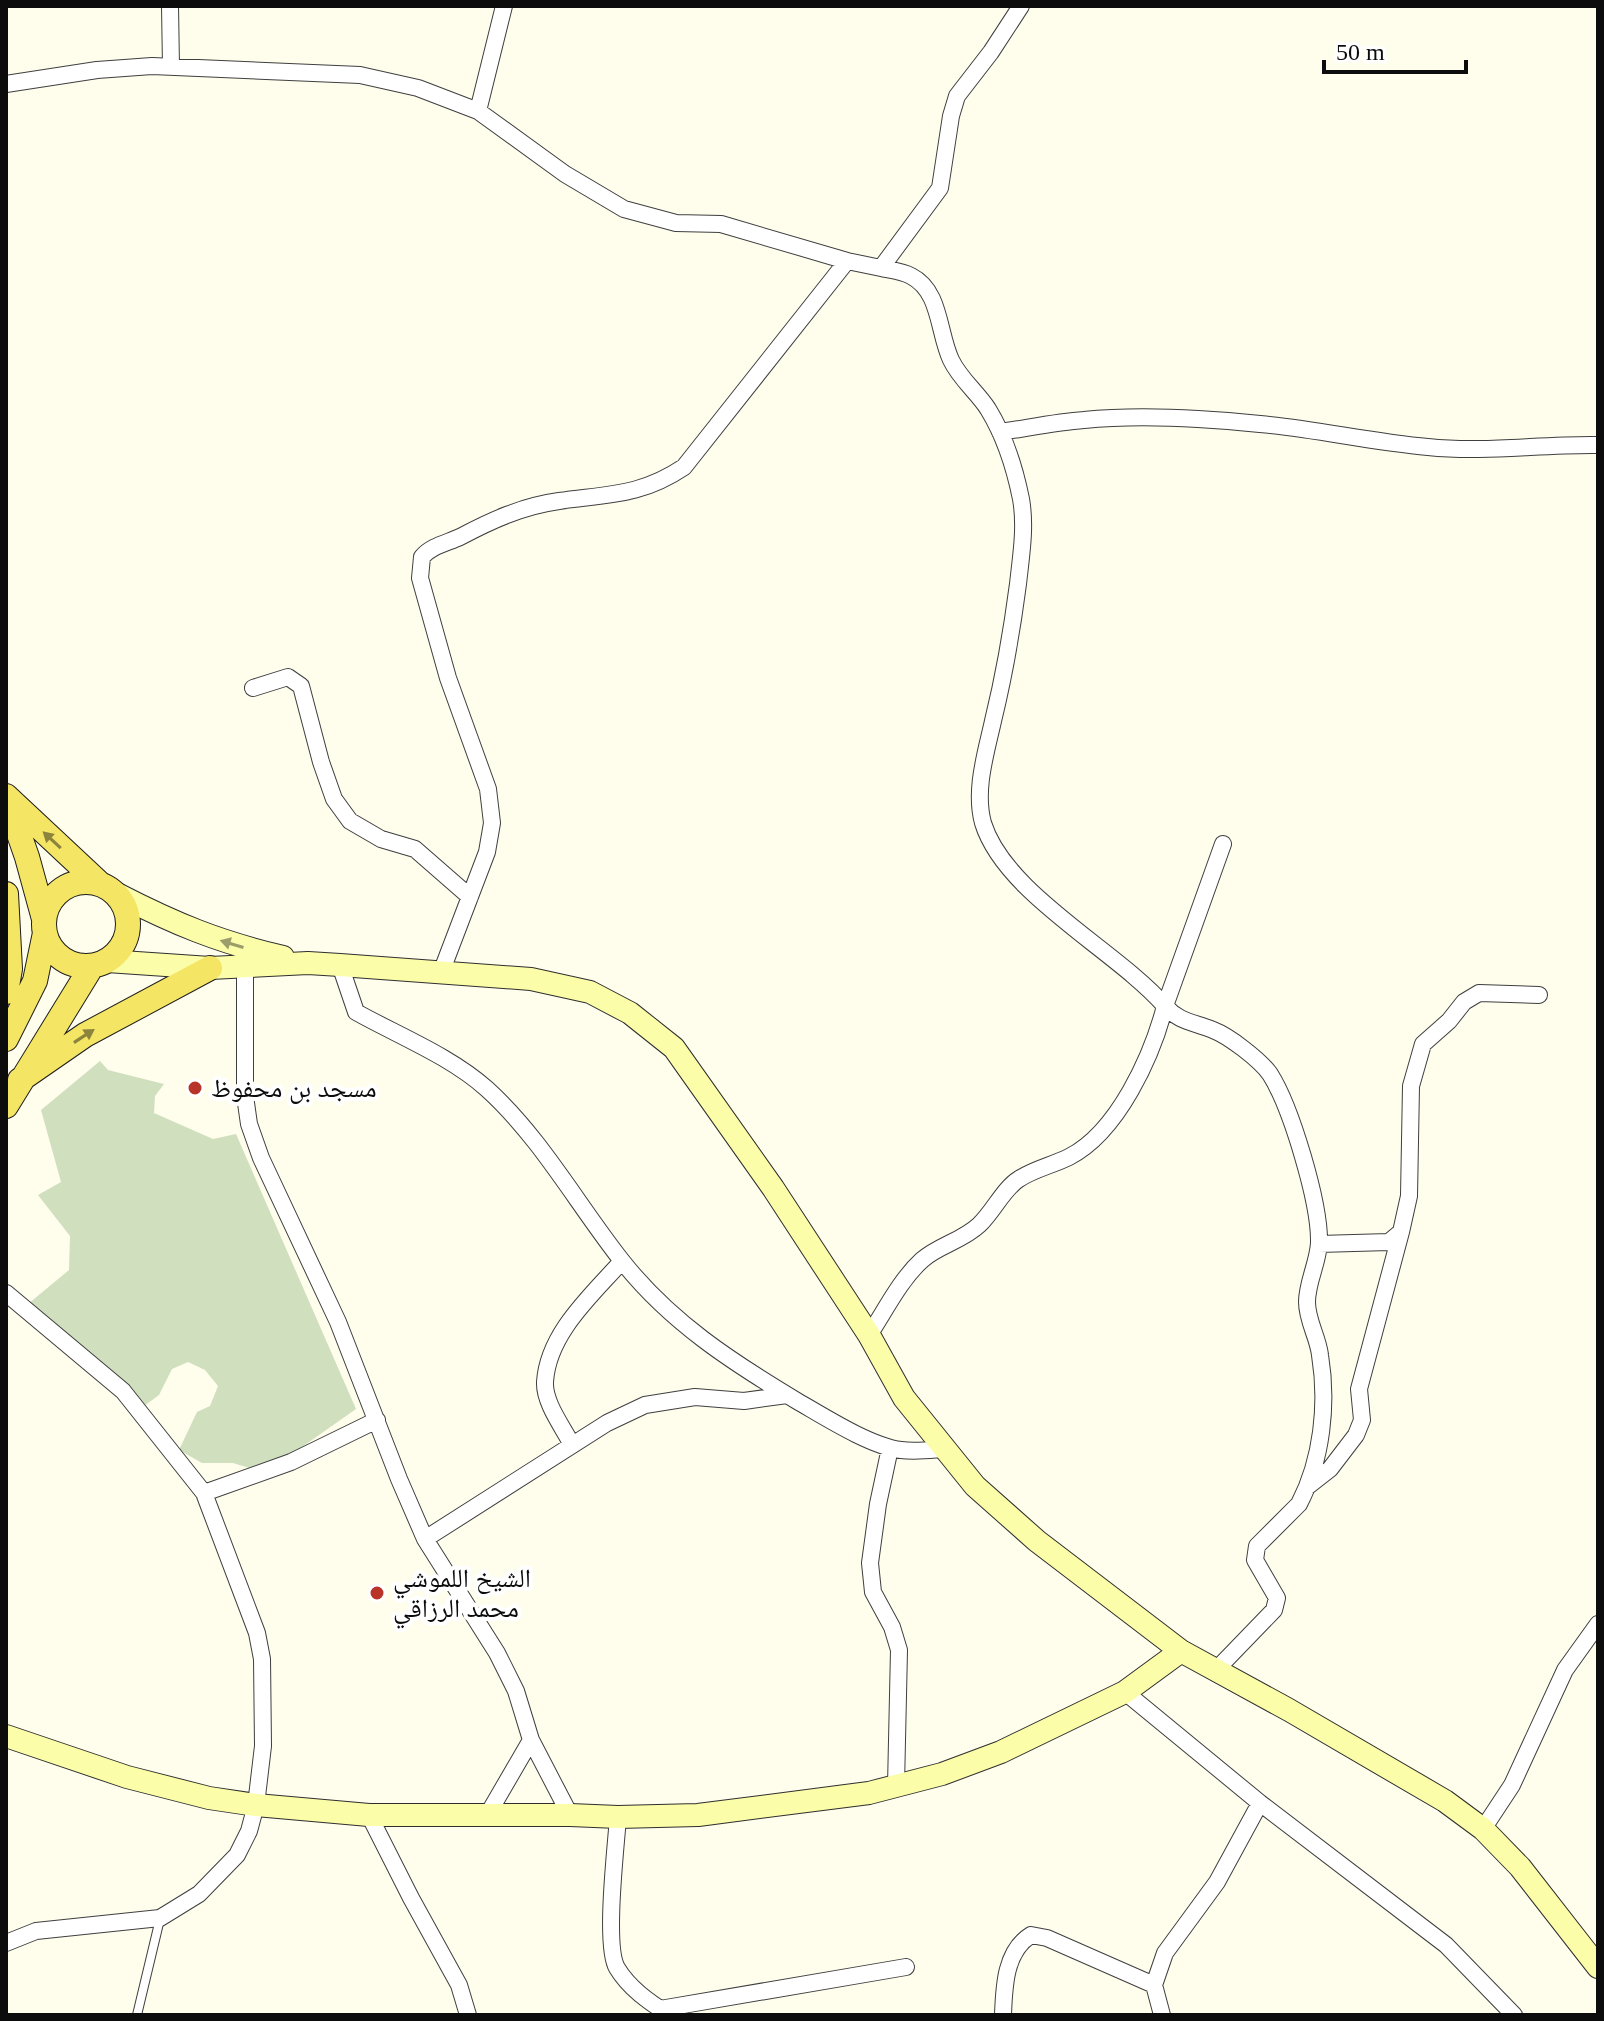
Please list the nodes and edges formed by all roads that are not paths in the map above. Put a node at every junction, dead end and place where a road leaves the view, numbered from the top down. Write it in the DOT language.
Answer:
graph roads {
  1 [pos="170,6"];
  2 [pos="504,6"];
  3 [pos="1021,6"];
  4 [pos="171,67"];
  5 [pos="6,84"];
  6 [pos="478,111"];
  7 [pos="847,261"];
  8 [pos="881,268"];
  9 [pos="1000,432"];
  10 [pos="1598,445"];
  11 [pos="253,688"];
  12 [pos="6,797"];
  13 [pos="1223,844"];
  14 [pos="108,888"];
  15 [pos="470,897"];
  16 [pos="7,907"];
  17 [pos="45,926"];
  18 [pos="99,963"];
  19 [pos="308,963"];
  20 [pos="340,965"];
  21 [pos="245,967"];
  22 [pos="210,968"];
  23 [pos="442,970"];
  24 [pos="6,992"];
  25 [pos="1539,995"];
  26 [pos="1165,1006"];
  27 [pos="6,1039"];
  28 [pos="20,1080"];
  29 [pos="6,1106"];
  30 [pos="1401,1232"];
  31 [pos="1319,1244"];
  32 [pos="622,1261"];
  33 [pos="6,1293"];
  34 [pos="869,1335"];
  35 [pos="787,1395"];
  36 [pos="377,1420"];
  37 [pos="572,1445"];
  38 [pos="890,1448"];
  39 [pos="944,1449"];
  40 [pos="1307,1487"];
  41 [pos="204,1493"];
  42 [pos="425,1539"];
  43 [pos="1598,1624"];
  44 [pos="1181,1651"];
  45 [pos="1216,1670"];
  46 [pos="1125,1692"];
  47 [pos="6,1736"];
  48 [pos="531,1740"];
  49 [pos="896,1786"];
  50 [pos="1260,1803"];
  51 [pos="256,1805"];
  52 [pos="488,1814"];
  53 [pos="369,1815"];
  54 [pos="570,1815"];
  55 [pos="618,1817"];
  56 [pos="1483,1829"];
  57 [pos="160,1918"];
  58 [pos="6,1943"];
  59 [pos="906,1967"];
  60 [pos="1598,1967"];
  61 [pos="1154,1985"];
  62 [pos="665,2012"];
  63 [pos="137,2015"];
  64 [pos="468,2015"];
  65 [pos="1003,2015"];
  66 [pos="1162,2015"];
  67 [pos="1514,2015"];
  1 -- 4 [label="street"];
  2 -- 6 [label="street"];
  3 -- 8 [label="street"];
  4 -- 5 [label="street"];
  4 -- 6 [label="street"];
  6 -- 7 [label="street"];
  7 -- 8 [label="street"];
  7 -- 15 [label="street"];
  8 -- 9 [label="street"];
  9 -- 10 [label="street"];
  9 -- 26 [label="street"];
  11 -- 15 [label="street"];
  14 -- 12 [label="main road, one-way"];
  12 -- 17 [label="main road"];
  13 -- 26 [label="street"];
  14 -- 17 [label="main road"];
  14 -- 18 [label="main road"];
  19 -- 14 [label="street, one-way"];
  15 -- 23 [label="street"];
  16 -- 24 [label="main road"];
  17 -- 18 [label="main road"];
  17 -- 27 [label="main road"];
  18 -- 22 [label="street"];
  18 -- 28 [label="main road"];
  19 -- 20 [label="street"];
  19 -- 21 [label="street"];
  20 -- 23 [label="street"];
  20 -- 32 [label="street"];
  21 -- 22 [label="street"];
  21 -- 36 [label="street"];
  28 -- 22 [label="main road, one-way"];
  23 -- 34 [label="street"];
  25 -- 30 [label="street"];
  26 -- 31 [label="street"];
  26 -- 34 [label="street"];
  28 -- 29 [label="main road"];
  30 -- 31 [label="street"];
  30 -- 40 [label="street"];
  31 -- 40 [label="street"];
  32 -- 35 [label="street"];
  32 -- 37 [label="street"];
  33 -- 41 [label="street"];
  34 -- 39 [label="street"];
  35 -- 37 [label="street"];
  35 -- 38 [label="street"];
  36 -- 41 [label="street"];
  36 -- 42 [label="street"];
  37 -- 42 [label="street"];
  38 -- 39 [label="street"];
  38 -- 49 [label="street"];
  39 -- 44 [label="street"];
  40 -- 45 [label="street"];
  41 -- 51 [label="street"];
  42 -- 48 [label="street"];
  43 -- 56 [label="street"];
  44 -- 45 [label="street"];
  44 -- 46 [label="street"];
  45 -- 56 [label="street"];
  46 -- 49 [label="street"];
  46 -- 50 [label="street"];
  47 -- 51 [label="street"];
  48 -- 52 [label="street"];
  48 -- 54 [label="street"];
  49 -- 55 [label="street"];
  50 -- 61 [label="street"];
  50 -- 67 [label="street"];
  51 -- 53 [label="street"];
  51 -- 57 [label="street"];
  52 -- 53 [label="street"];
  52 -- 54 [label="street"];
  53 -- 64 [label="street"];
  54 -- 55 [label="street"];
  55 -- 62 [label="street"];
  56 -- 60 [label="street"];
  57 -- 58 [label="street"];
  57 -- 63 [label="lane"];
  59 -- 62 [label="street"];
  61 -- 65 [label="street"];
  61 -- 66 [label="street"];
}
